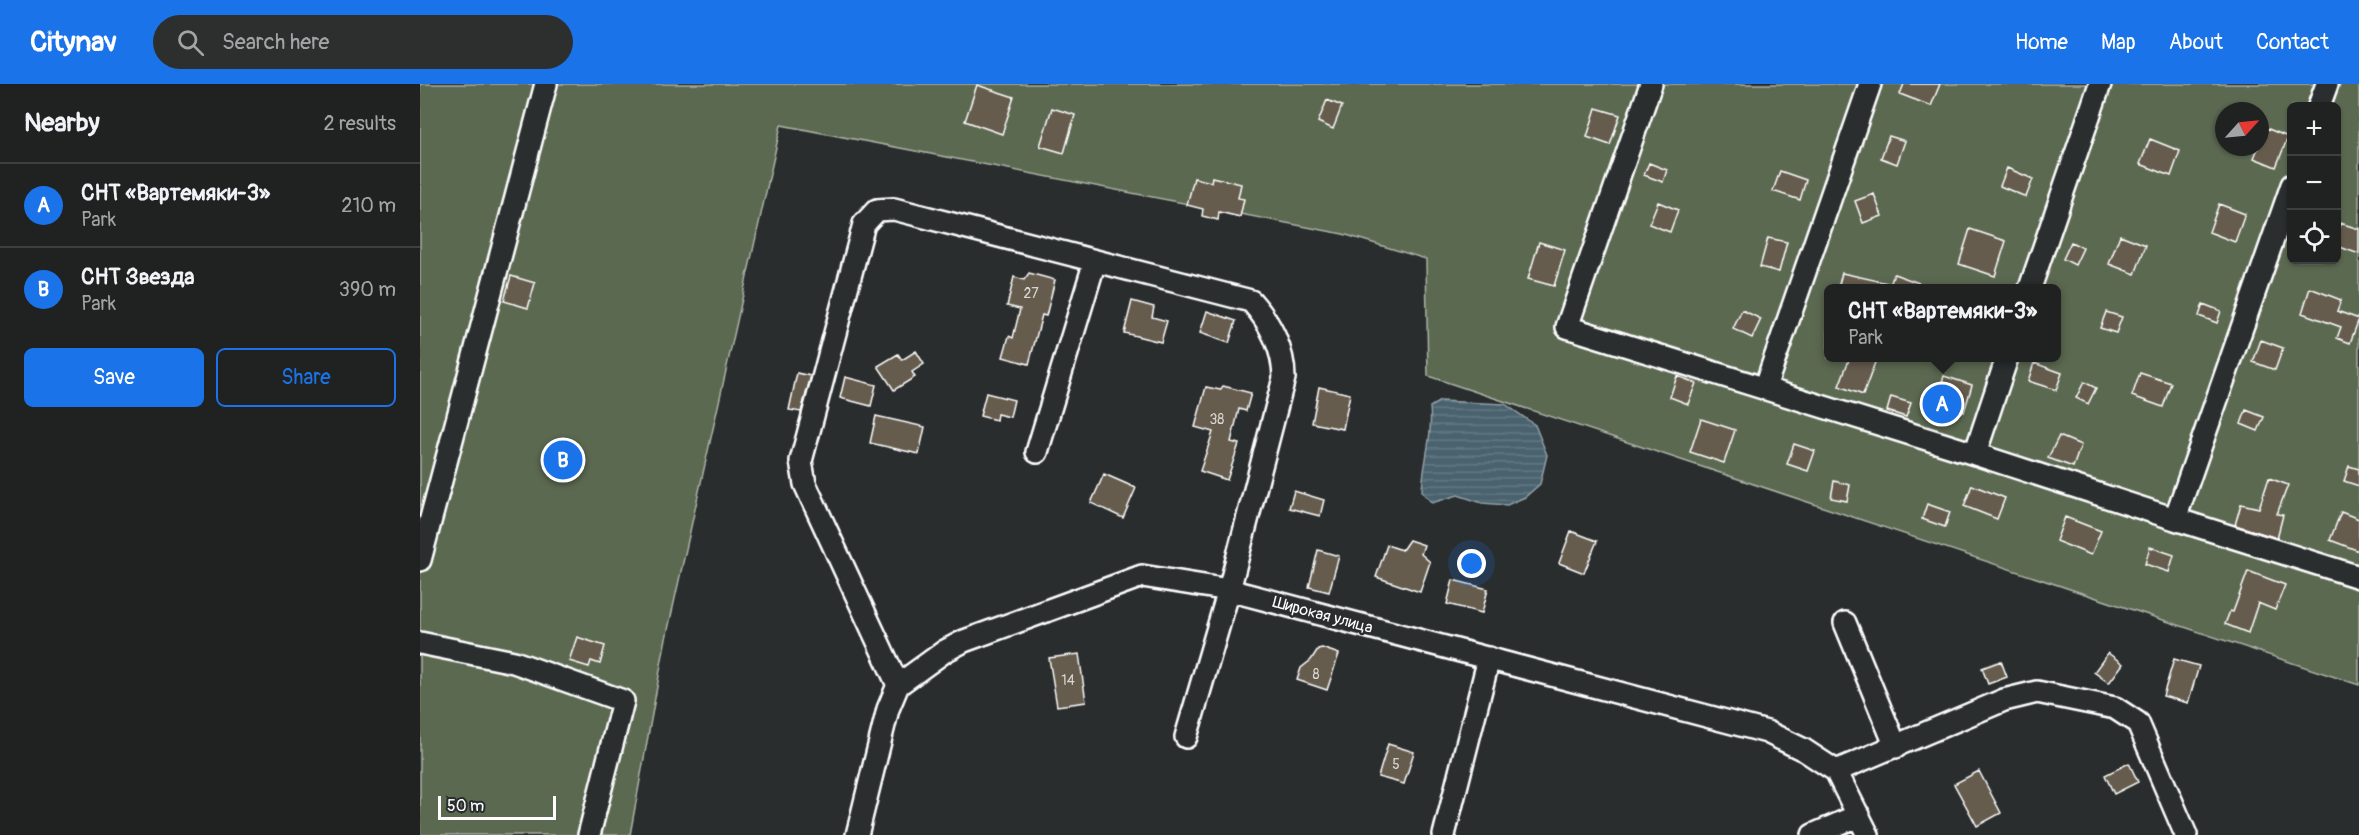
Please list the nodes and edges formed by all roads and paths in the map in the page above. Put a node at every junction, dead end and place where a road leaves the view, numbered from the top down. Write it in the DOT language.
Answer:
graph roads {
  1 [pos="546,84"];
  2 [pos="1651,84"];
  3 [pos="1869,84"];
  4 [pos="2100,84"];
  5 [pos="2327,84"];
  6 [pos="2320,102"];
  7 [pos="2287,199"];
  8 [pos="1095,261"];
  9 [pos="2031,284"];
  10 [pos="2005,362"];
  11 [pos="1766,387"];
  12 [pos="1037,452"];
  13 [pos="1975,454"];
  14 [pos="2175,519"];
  15 [pos="420,560"];
  16 [pos="2359,577"];
  17 [pos="1229,590"];
  18 [pos="1845,623"];
  19 [pos="420,643"];
  20 [pos="1489,658"];
  21 [pos="898,685"];
  22 [pos="1186,737"];
  23 [pos="1896,747"];
  24 [pos="1836,771"];
  25 [pos="1859,815"];
  26 [pos="589,835"];
  27 [pos="857,835"];
  28 [pos="1444,835"];
  29 [pos="1813,835"];
  30 [pos="1868,835"];
  31 [pos="2186,835"];
  1 -- 15 [label="street"];
  2 -- 11 [label="street"];
  3 -- 11 [label="street"];
  4 -- 9 [label="street"];
  5 -- 6 [label="street"];
  7 -- 14 [label="street"];
  8 -- 12 [label="street"];
  8 -- 17 [label="street"];
  8 -- 21 [label="street"];
  10 -- 13 [label="street"];
  11 -- 13 [label="street"];
  13 -- 14 [label="street"];
  14 -- 16 [label="street"];
  17 -- 20 [label="street, Широкая улица"];
  17 -- 21 [label="street, Широкая улица"];
  17 -- 22 [label="street"];
  18 -- 23 [label="street"];
  19 -- 26 [label="street"];
  20 -- 24 [label="street, Широкая улица"];
  20 -- 28 [label="street"];
  21 -- 27 [label="street"];
  23 -- 24 [label="street"];
  23 -- 31 [label="street"];
  24 -- 25 [label="street, Широкая улица"];
  25 -- 29 [label="street"];
  25 -- 30 [label="street, Широкая улица"];
}
